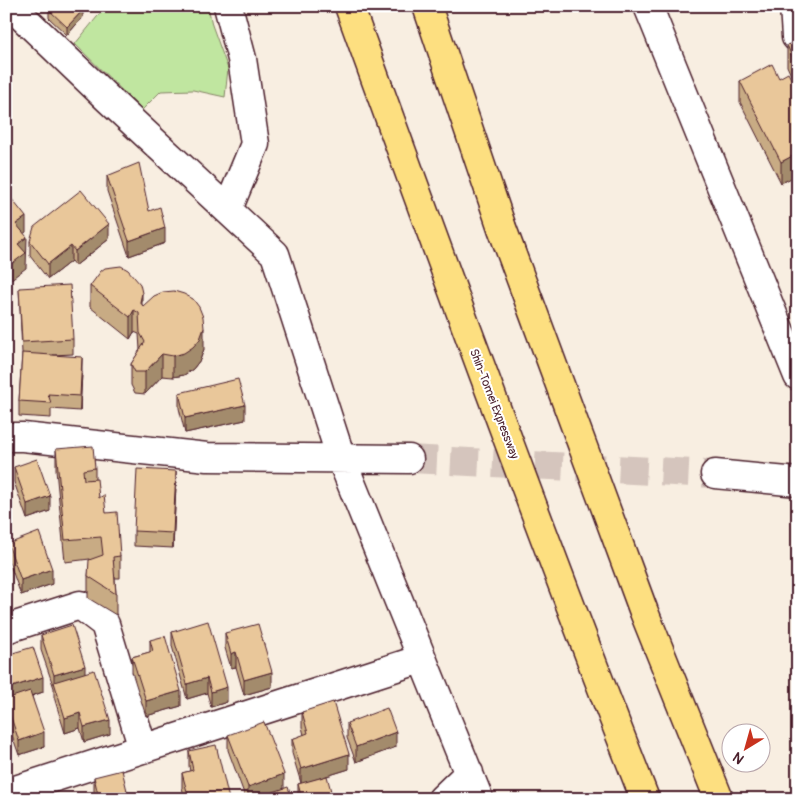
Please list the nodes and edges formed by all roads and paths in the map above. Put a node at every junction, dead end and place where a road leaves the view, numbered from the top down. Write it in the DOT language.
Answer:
graph roads {
  1 [pos="11,6"];
  2 [pos="228,6"];
  3 [pos="349,6"];
  4 [pos="427,6"];
  5 [pos="648,6"];
  6 [pos="794,6"];
  7 [pos="798,36"];
  8 [pos="228,209"];
  9 [pos="798,376"];
  10 [pos="6,436"];
  11 [pos="341,458"];
  12 [pos="410,459"];
  13 [pos="715,474"];
  14 [pos="798,482"];
  15 [pos="6,629"];
  16 [pos="421,659"];
  17 [pos="143,749"];
  18 [pos="469,773"];
  19 [pos="6,793"];
  20 [pos="442,799"];
  21 [pos="479,799"];
  22 [pos="645,799"];
  23 [pos="719,799"];
  1 -- 8 [label="street"];
  2 -- 8 [label="street"];
  3 -- 22 [label="highway, Shin-Tomei Expressway"];
  4 -- 23 [label="highway"];
  5 -- 9 [label="street"];
  6 -- 7 [label="street"];
  8 -- 11 [label="street"];
  10 -- 11 [label="street"];
  11 -- 12 [label="street"];
  11 -- 16 [label="street"];
  13 -- 14 [label="street"];
  15 -- 17 [label="street"];
  16 -- 17 [label="street"];
  16 -- 18 [label="street"];
  17 -- 19 [label="street"];
  18 -- 20 [label="street"];
  18 -- 21 [label="street"];
}
